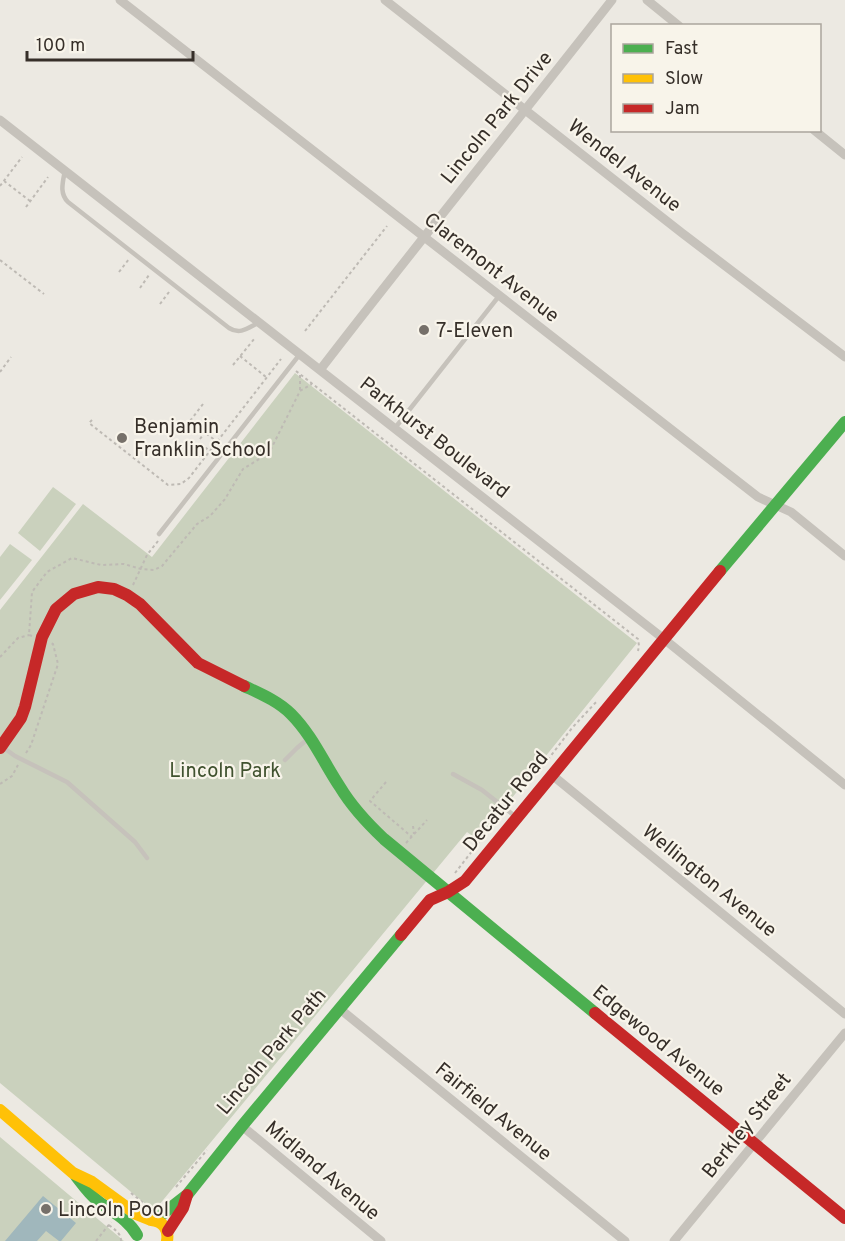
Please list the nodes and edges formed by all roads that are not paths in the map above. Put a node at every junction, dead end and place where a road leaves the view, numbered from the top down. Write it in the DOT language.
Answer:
graph roads {
  1 [pos="120,0"];
  2 [pos="385,0"];
  3 [pos="612,0"];
  4 [pos="647,0"];
  5 [pos="677,24"];
  6 [pos="526,110"];
  7 [pos="0,120"];
  8 [pos="816,132"];
  9 [pos="845,155"];
  10 [pos="65,170"];
  11 [pos="424,236"];
  12 [pos="500,295"];
  13 [pos="259,322"];
  14 [pos="300,354"];
  15 [pos="845,357"];
  16 [pos="320,370"];
  17 [pos="845,422"];
  18 [pos="395,428"];
  19 [pos="775,505"];
  20 [pos="159,534"];
  21 [pos="845,556"];
  22 [pos="664,639"];
  23 [pos="309,738"];
  24 [pos="1,747"];
  25 [pos="285,760"];
  26 [pos="453,774"];
  27 [pos="552,775"];
  28 [pos="845,785"];
  29 [pos="518,819"];
  30 [pos="147,858"];
  31 [pos="448,892"];
  32 [pos="340,1008"];
  33 [pos="845,1014"];
  34 [pos="845,1033"];
  35 [pos="0,1110"];
  36 [pos="242,1126"];
  37 [pos="754,1143"];
  38 [pos="74,1173"];
  39 [pos="187,1195"];
  40 [pos="845,1218"];
  41 [pos="153,1220"];
  42 [pos="168,1237"];
  43 [pos="137,1239"];
  44 [pos="381,1241"];
  45 [pos="625,1241"];
  46 [pos="674,1241"];
  1 -- 11 [label="street, Claremont Avenue"];
  2 -- 6 [label="street, Wendel Avenue"];
  3 -- 6 [label="street, Lincoln Park Drive"];
  4 -- 5 [label="street"];
  6 -- 11 [label="street, Lincoln Park Drive"];
  6 -- 15 [label="street, Wendel Avenue"];
  7 -- 10 [label="street, Parkhurst Boulevard"];
  8 -- 9 [label="street"];
  10 -- 13 [label="street, Parkhurst Boulevard"];
  10 -- 13 [label="lane"];
  11 -- 12 [label="street, Claremont Avenue"];
  11 -- 16 [label="street, Lincoln Park Drive"];
  12 -- 18 [label="lane"];
  12 -- 19 [label="street, Claremont Avenue"];
  13 -- 14 [label="street, Parkhurst Boulevard"];
  14 -- 16 [label="street, Parkhurst Boulevard"];
  14 -- 20 [label="lane"];
  16 -- 18 [label="street, Parkhurst Boulevard"];
  17 -- 19 [label="street, Decatur Road"];
  18 -- 22 [label="street, Parkhurst Boulevard"];
  19 -- 21 [label="street, Claremont Avenue"];
  19 -- 22 [label="street, Decatur Road"];
  22 -- 27 [label="street, Decatur Road"];
  22 -- 28 [label="street, Parkhurst Boulevard"];
  23 -- 24 [label="street, Edgewood Avenue"];
  23 -- 25 [label="lane"];
  23 -- 31 [label="street, Edgewood Avenue"];
  24 -- 30 [label="lane"];
  26 -- 29 [label="lane"];
  27 -- 29 [label="street, Decatur Road"];
  27 -- 33 [label="street, Wellington Avenue"];
  29 -- 31 [label="street, Decatur Road"];
  31 -- 32 [label="street, Decatur Road"];
  31 -- 37 [label="street, Edgewood Avenue"];
  32 -- 36 [label="street, Decatur Road"];
  32 -- 45 [label="street, Fairfield Avenue"];
  34 -- 37 [label="street, Berkley Street"];
  35 -- 38 [label="street"];
  36 -- 39 [label="street, Decatur Road"];
  36 -- 44 [label="street, Midland Avenue"];
  37 -- 40 [label="street, Edgewood Avenue"];
  37 -- 46 [label="street, Berkley Street"];
  38 -- 41 [label="street"];
  38 -- 43 [label="street"];
  39 -- 41 [label="street, Decatur Road"];
  39 -- 42 [label="street, Decatur Road"];
  41 -- 42 [label="street"];
  41 -- 43 [label="street, Decatur Road"];
}
